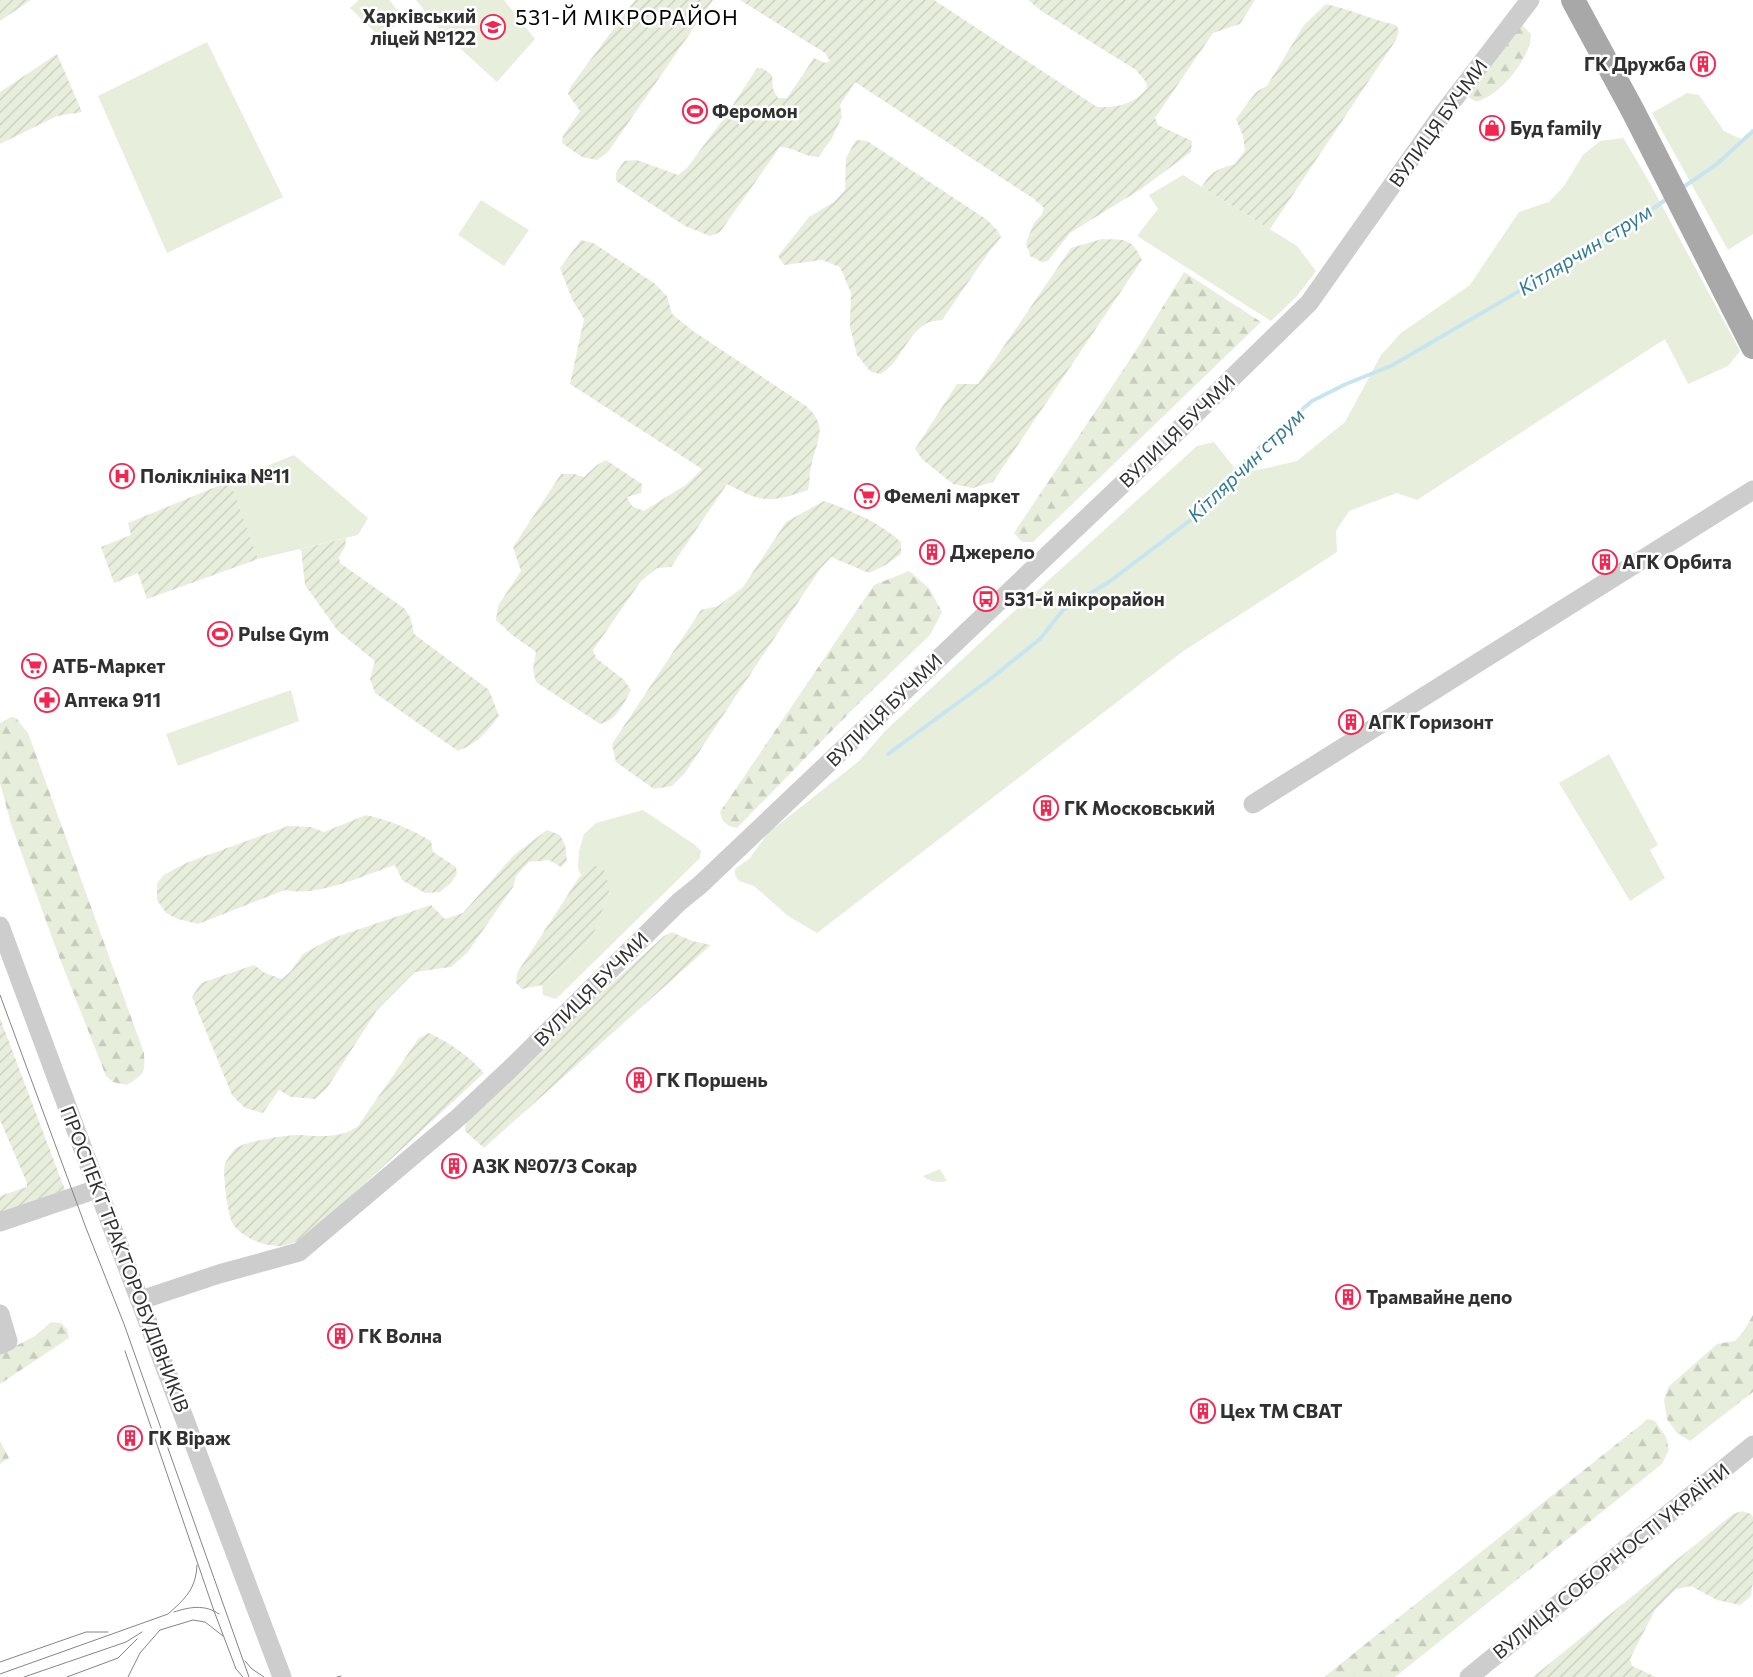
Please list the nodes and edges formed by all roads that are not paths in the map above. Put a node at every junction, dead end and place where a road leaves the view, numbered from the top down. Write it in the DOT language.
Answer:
graph roads {
  1 [pos="1530,0"];
  2 [pos="1573,0"];
  3 [pos="1753,347"];
  4 [pos="1753,490"];
  5 [pos="1253,804"];
  6 [pos="0,926"];
  7 [pos="97,1189"];
  8 [pos="0,1222"];
  9 [pos="140,1300"];
  10 [pos="0,1314"];
  11 [pos="0,1345"];
  12 [pos="1753,1445"];
  13 [pos="282,1677"];
  14 [pos="1469,1677"];
  1 -- 9 [label="street, ВУЛИЦЯ БУЧМИ"];
  2 -- 3 [label="main road"];
  4 -- 5 [label="street"];
  6 -- 7 [label="street, ПРОСПЕКТ ТРАКТОРОБУДІВНИКІВ"];
  7 -- 8 [label="street"];
  7 -- 9 [label="street, ПРОСПЕКТ ТРАКТОРОБУДІВНИКІВ"];
  9 -- 13 [label="street, ПРОСПЕКТ ТРАКТОРОБУДІВНИКІВ"];
  10 -- 11 [label="street"];
  12 -- 14 [label="street, ВУЛИЦЯ СОБОРНОСТІ УКРАЇНИ"];
}
